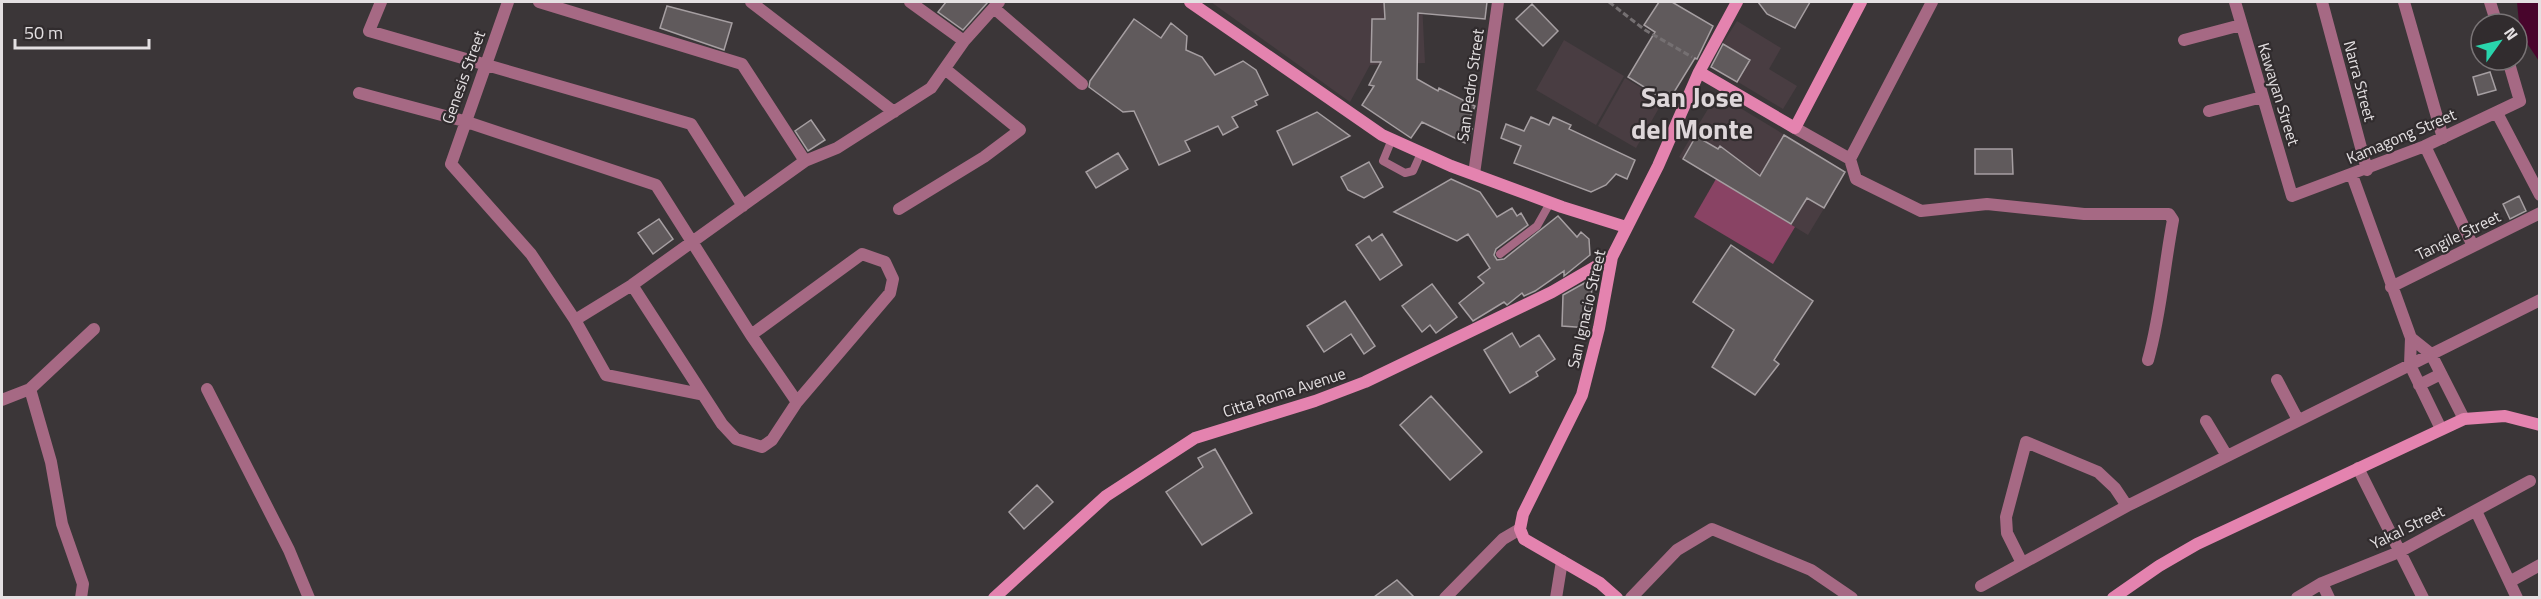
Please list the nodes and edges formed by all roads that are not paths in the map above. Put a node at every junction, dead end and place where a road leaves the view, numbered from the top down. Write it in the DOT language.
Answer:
graph roads {
  1 [pos="381,2"];
  2 [pos="508,2"];
  3 [pos="539,2"];
  4 [pos="751,2"];
  5 [pos="910,2"];
  6 [pos="1190,2"];
  7 [pos="1498,2"];
  8 [pos="1737,2"];
  9 [pos="1861,2"];
  10 [pos="1932,2"];
  11 [pos="2235,2"];
  12 [pos="2322,2"];
  13 [pos="2404,2"];
  14 [pos="997,5"];
  15 [pos="2241,25"];
  16 [pos="2184,40"];
  17 [pos="964,41"];
  18 [pos="485,66"];
  19 [pos="1701,68"];
  20 [pos="945,69"];
  21 [pos="2512,72"];
  22 [pos="1082,84"];
  23 [pos="359,93"];
  24 [pos="2262,97"];
  25 [pos="2209,111"];
  26 [pos="894,112"];
  27 [pos="2497,113"];
  28 [pos="464,122"];
  29 [pos="1795,128"];
  30 [pos="2443,138"];
  31 [pos="1392,139"];
  32 [pos="2425,146"];
  33 [pos="1421,153"];
  34 [pos="1850,159"];
  35 [pos="805,161"];
  36 [pos="2367,170"];
  37 [pos="1474,174"];
  38 [pos="2352,175"];
  39 [pos="2540,195"];
  40 [pos="2292,196"];
  41 [pos="1550,203"];
  42 [pos="743,206"];
  43 [pos="899,209"];
  44 [pos="2540,213"];
  45 [pos="1626,227"];
  46 [pos="692,241"];
  47 [pos="2474,246"];
  48 [pos="1500,254"];
  49 [pos="1612,257"];
  50 [pos="632,285"];
  51 [pos="2391,287"];
  52 [pos="2540,300"];
  53 [pos="575,320"];
  54 [pos="94,330"];
  55 [pos="751,335"];
  56 [pos="2411,338"];
  57 [pos="2431,354"];
  58 [pos="2148,360"];
  59 [pos="2410,365"];
  60 [pos="2441,374"];
  61 [pos="2277,380"];
  62 [pos="2419,385"];
  63 [pos="30,388"];
  64 [pos="207,389"];
  65 [pos="700,394"];
  66 [pos="2,400"];
  67 [pos="797,402"];
  68 [pos="2464,419"];
  69 [pos="2206,420"];
  70 [pos="2298,420"];
  71 [pos="2540,425"];
  72 [pos="2441,429"];
  73 [pos="2227,456"];
  74 [pos="2358,468"];
  75 [pos="2530,481"];
  76 [pos="2127,506"];
  77 [pos="2476,511"];
  78 [pos="1520,529"];
  79 [pos="2399,552"];
  80 [pos="1562,561"];
  81 [pos="2022,564"];
  82 [pos="2540,566"];
  83 [pos="2511,581"];
  84 [pos="2322,583"];
  85 [pos="1981,586"];
  86 [pos="81,597"];
  87 [pos="309,597"];
  88 [pos="994,597"];
  89 [pos="1445,597"];
  90 [pos="1556,597"];
  91 [pos="1617,597"];
  92 [pos="1631,597"];
  93 [pos="1852,597"];
  94 [pos="2114,597"];
  95 [pos="2297,597"];
  96 [pos="2329,597"];
  97 [pos="2422,597"];
  98 [pos="2517,597"];
  1 -- 18 [label="street"];
  2 -- 18 [label="street, Genesis Street"];
  3 -- 35 [label="street"];
  4 -- 26 [label="street"];
  5 -- 17 [label="street"];
  6 -- 31 [label="street"];
  7 -- 37 [label="street, San Pedro Street"];
  8 -- 19 [label="street, San Ignacio Street"];
  9 -- 29 [label="street"];
  10 -- 34 [label="street"];
  11 -- 15 [label="street, Kawayan Street"];
  12 -- 36 [label="street, Narra Street"];
  13 -- 30 [label="street"];
  14 -- 17 [label="street"];
  14 -- 22 [label="street"];
  15 -- 16 [label="street"];
  15 -- 24 [label="street, Kawayan Street"];
  17 -- 20 [label="street"];
  18 -- 28 [label="street, Genesis Street"];
  18 -- 42 [label="street"];
  19 -- 29 [label="street"];
  19 -- 45 [label="street, San Ignacio Street"];
  20 -- 26 [label="street"];
  20 -- 43 [label="street"];
  21 -- 27 [label="street, Kamagong Street"];
  23 -- 28 [label="street"];
  24 -- 25 [label="street"];
  24 -- 40 [label="street, Kawayan Street"];
  26 -- 35 [label="street"];
  27 -- 30 [label="street, Kamagong Street"];
  27 -- 39 [label="street"];
  28 -- 46 [label="street"];
  28 -- 53 [label="street, Genesis Street"];
  29 -- 34 [label="street"];
  30 -- 32 [label="street, Kamagong Street"];
  31 -- 33 [label="street"];
  31 -- 33 [label="lane"];
  32 -- 36 [label="street, Kamagong Street"];
  32 -- 47 [label="street"];
  33 -- 37 [label="street"];
  34 -- 58 [label="street"];
  35 -- 42 [label="street"];
  36 -- 38 [label="street, Kamagong Street"];
  37 -- 41 [label="street"];
  38 -- 40 [label="street, Kamagong Street"];
  38 -- 51 [label="street"];
  41 -- 45 [label="street"];
  41 -- 48 [label="lane"];
  42 -- 46 [label="street"];
  44 -- 47 [label="street, Tangile Street"];
  45 -- 49 [label="street, San Ignacio Street"];
  46 -- 50 [label="street"];
  46 -- 55 [label="street"];
  47 -- 51 [label="street, Tangile Street"];
  49 -- 78 [label="street, San Ignacio Street"];
  49 -- 88 [label="street, Citta Roma Avenue"];
  50 -- 53 [label="street"];
  50 -- 65 [label="street"];
  51 -- 56 [label="street"];
  52 -- 57 [label="street"];
  53 -- 65 [label="street"];
  54 -- 63 [label="street"];
  55 -- 67 [label="street"];
  55 -- 67 [label="street"];
  56 -- 57 [label="street"];
  56 -- 59 [label="street"];
  57 -- 59 [label="street"];
  57 -- 60 [label="street"];
  59 -- 62 [label="street"];
  59 -- 70 [label="street"];
  60 -- 62 [label="street"];
  60 -- 68 [label="street"];
  61 -- 70 [label="street"];
  62 -- 72 [label="street"];
  63 -- 66 [label="street"];
  63 -- 86 [label="street"];
  64 -- 87 [label="street"];
  65 -- 67 [label="street"];
  68 -- 71 [label="street"];
  68 -- 72 [label="street"];
  69 -- 73 [label="street"];
  70 -- 73 [label="street"];
  72 -- 74 [label="street"];
  73 -- 76 [label="street"];
  74 -- 79 [label="street"];
  74 -- 94 [label="street"];
  75 -- 77 [label="street, Yakal Street"];
  76 -- 81 [label="street"];
  76 -- 81 [label="street"];
  77 -- 79 [label="street, Yakal Street"];
  77 -- 83 [label="street"];
  78 -- 80 [label="street"];
  78 -- 89 [label="street"];
  79 -- 84 [label="street, Yakal Street"];
  79 -- 97 [label="street"];
  80 -- 90 [label="street"];
  80 -- 91 [label="street"];
  81 -- 85 [label="street"];
  82 -- 83 [label="street"];
  83 -- 98 [label="street"];
  84 -- 95 [label="street, Yakal Street"];
  84 -- 96 [label="street"];
  92 -- 93 [label="street"];
}
